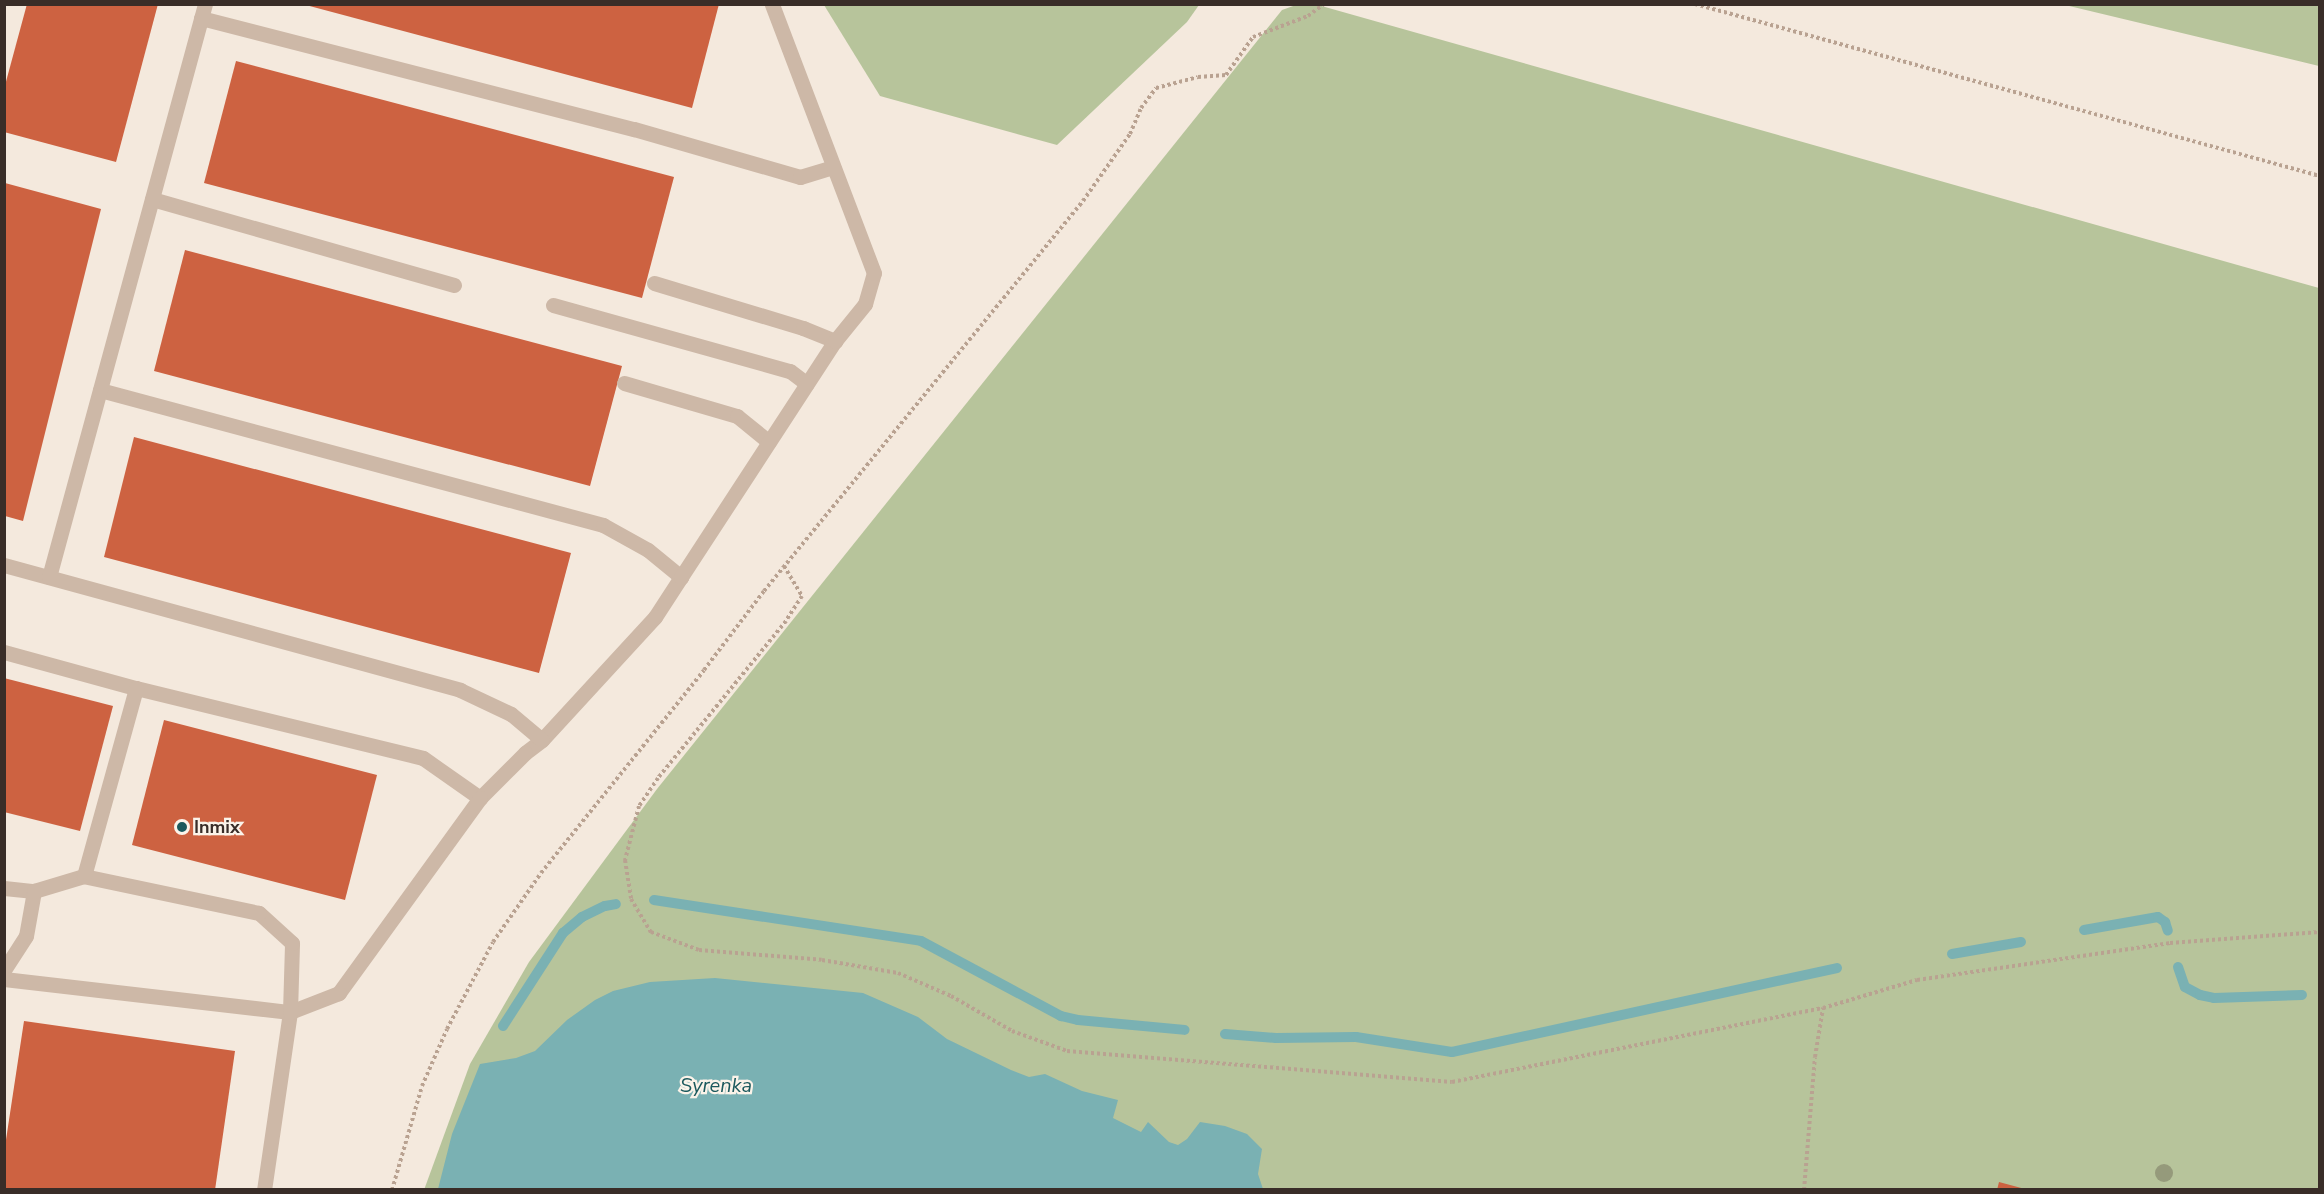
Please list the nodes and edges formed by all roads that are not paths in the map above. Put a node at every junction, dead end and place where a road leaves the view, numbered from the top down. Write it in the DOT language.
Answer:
graph roads {
  1 [pos="772,4"];
  2 [pos="203,11"];
  3 [pos="833,167"];
  4 [pos="152,199"];
  5 [pos="654,283"];
  6 [pos="454,285"];
  7 [pos="553,305"];
  8 [pos="835,341"];
  9 [pos="624,383"];
  10 [pos="807,384"];
  11 [pos="100,390"];
  12 [pos="770,442"];
  13 [pos="4,565"];
  14 [pos="49,577"];
  15 [pos="681,577"];
  16 [pos="4,652"];
  17 [pos="136,688"];
  18 [pos="542,741"];
  19 [pos="480,798"];
  20 [pos="84,876"];
  21 [pos="4,888"];
  22 [pos="34,891"];
  23 [pos="4,970"];
  24 [pos="4,979"];
  25 [pos="290,1012"];
  26 [pos="264,1190"];
  1 -- 3 [label="lane"];
  2 -- 3 [label="lane"];
  2 -- 4 [label="lane"];
  3 -- 8 [label="lane"];
  4 -- 6 [label="lane"];
  4 -- 11 [label="lane"];
  5 -- 8 [label="lane"];
  7 -- 10 [label="lane"];
  8 -- 10 [label="lane"];
  9 -- 12 [label="lane"];
  10 -- 12 [label="lane"];
  11 -- 14 [label="lane"];
  11 -- 15 [label="lane"];
  12 -- 15 [label="lane"];
  13 -- 14 [label="lane"];
  14 -- 18 [label="lane"];
  15 -- 18 [label="lane"];
  16 -- 17 [label="lane"];
  17 -- 19 [label="lane"];
  17 -- 20 [label="lane"];
  18 -- 19 [label="lane"];
  19 -- 25 [label="lane"];
  20 -- 22 [label="lane"];
  20 -- 25 [label="lane"];
  21 -- 22 [label="lane"];
  22 -- 23 [label="lane"];
  24 -- 25 [label="lane"];
  25 -- 26 [label="lane"];
}
